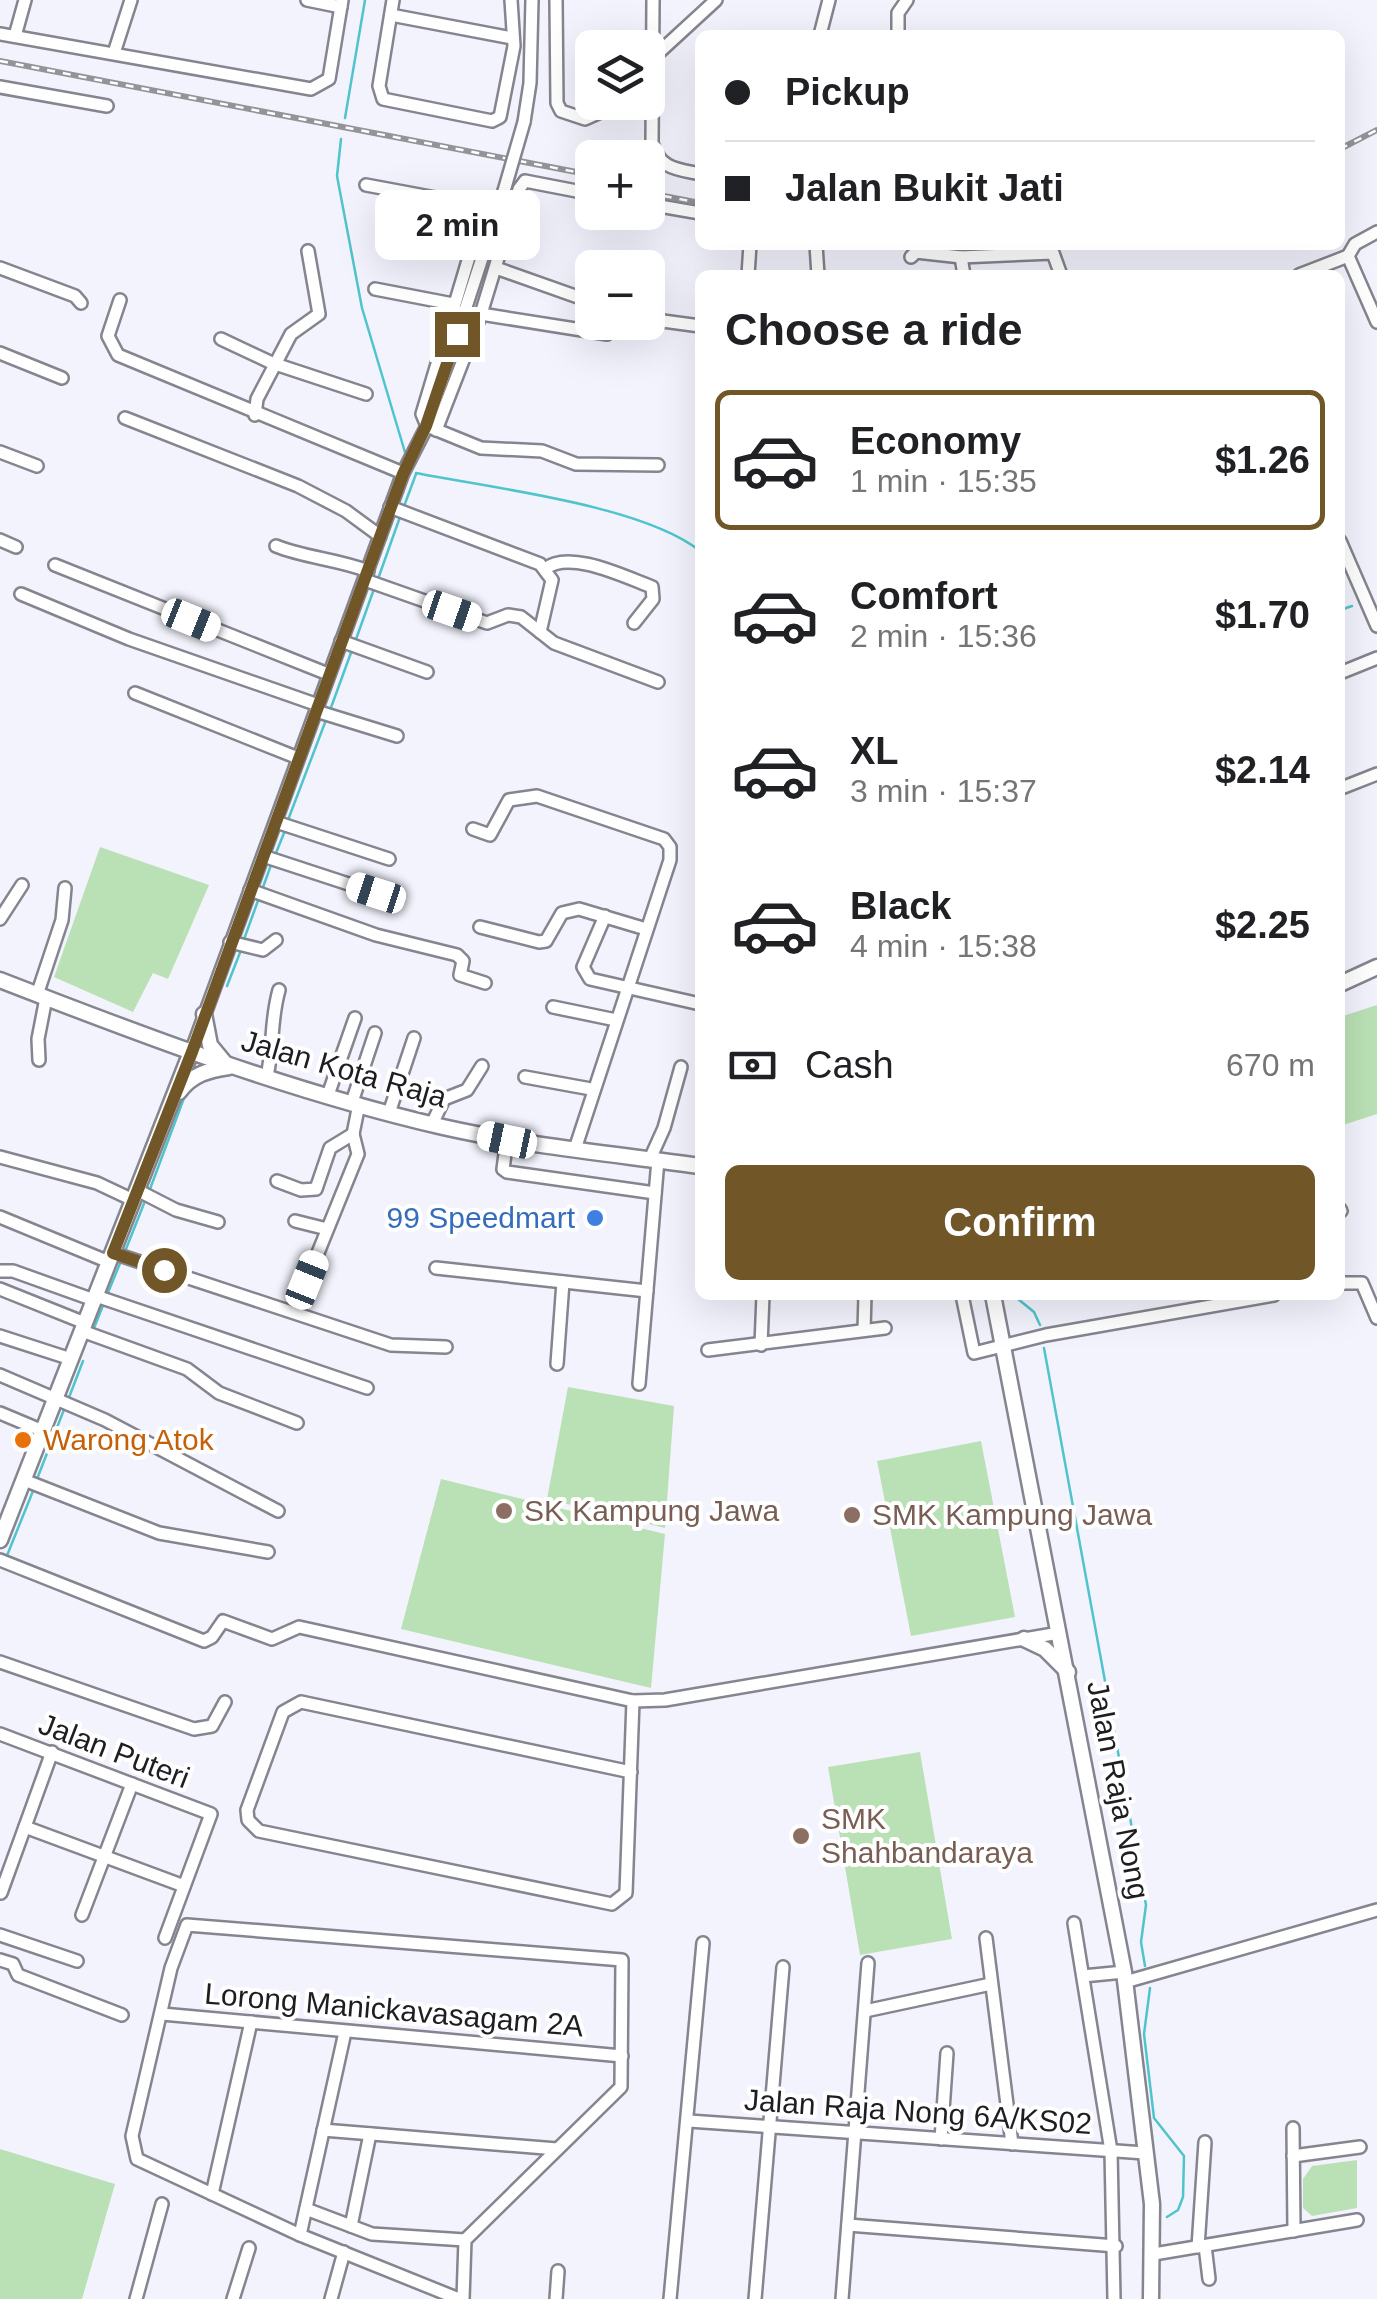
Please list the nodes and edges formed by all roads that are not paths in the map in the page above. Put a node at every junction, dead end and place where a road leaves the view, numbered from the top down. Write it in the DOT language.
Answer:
graph roads {
  1 [pos="25,0"];
  2 [pos="131,0"];
  3 [pos="307,0"];
  4 [pos="393,0"];
  5 [pos="511,0"];
  6 [pos="532,0"];
  7 [pos="556,0"];
  8 [pos="653,0"];
  9 [pos="716,0"];
  10 [pos="829,0"];
  11 [pos="907,0"];
  12 [pos="342,3"];
  13 [pos="391,14"];
  14 [pos="654,30"];
  15 [pos="821,30"];
  16 [pos="898,30"];
  17 [pos="0,34"];
  18 [pos="15,36"];
  19 [pos="512,38"];
  20 [pos="665,47"];
  21 [pos="114,53"];
  22 [pos="0,87"];
  23 [pos="107,106"];
  24 [pos="575,119"];
  25 [pos="651,120"];
  26 [pos="695,173"];
  27 [pos="366,185"];
  28 [pos="575,191"];
  29 [pos="665,207"];
  30 [pos="695,212"];
  31 [pos="1377,232"];
  32 [pos="308,251"];
  33 [pos="961,256"];
  34 [pos="1348,256"];
  35 [pos="911,257"];
  36 [pos="0,268"];
  37 [pos="496,268"];
  38 [pos="963,270"];
  39 [pos="1058,270"];
  40 [pos="1312,270"];
  41 [pos="375,289"];
  42 [pos="575,296"];
  43 [pos="120,300"];
  44 [pos="81,303"];
  45 [pos="453,304"];
  46 [pos="481,314"];
  47 [pos="665,321"];
  48 [pos="1377,322"];
  49 [pos="695,325"];
  50 [pos="575,329"];
  51 [pos="221,339"];
  52 [pos="0,353"];
  53 [pos="277,365"];
  54 [pos="62,378"];
  55 [pos="366,394"];
  56 [pos="255,415"];
  57 [pos="124,418"];
  58 [pos="431,428"];
  59 [pos="0,452"];
  60 [pos="658,465"];
  61 [pos="37,466"];
  62 [pos="404,471"];
  63 [pos="400,511"];
  64 [pos="380,536"];
  65 [pos="0,540"];
  66 [pos="276,546"];
  67 [pos="16,547"];
  68 [pos="1345,555"];
  69 [pos="55,565"];
  70 [pos="545,569"];
  71 [pos="366,575"];
  72 [pos="22,594"];
  73 [pos="1375,618"];
  74 [pos="634,623"];
  75 [pos="540,632"];
  76 [pos="349,643"];
  77 [pos="1377,658"];
  78 [pos="1345,671"];
  79 [pos="428,672"];
  80 [pos="328,674"];
  81 [pos="658,682"];
  82 [pos="135,693"];
  83 [pos="323,711"];
  84 [pos="396,736"];
  85 [pos="298,758"];
  86 [pos="1377,774"];
  87 [pos="1345,787"];
  88 [pos="282,824"];
  89 [pos="473,829"];
  90 [pos="270,858"];
  91 [pos="389,859"];
  92 [pos="22,885"];
  93 [pos="65,888"];
  94 [pos="376,893"];
  95 [pos="256,894"];
  96 [pos="604,916"];
  97 [pos="0,919"];
  98 [pos="480,927"];
  99 [pos="646,929"];
  100 [pos="276,940"];
  101 [pos="239,946"];
  102 [pos="1377,967"];
  103 [pos="1377,979"];
  104 [pos="0,980"];
  105 [pos="485,983"];
  106 [pos="1345,983"];
  107 [pos="1345,985"];
  108 [pos="626,989"];
  109 [pos="279,990"];
  110 [pos="42,996"];
  111 [pos="695,1003"];
  112 [pos="553,1008"];
  113 [pos="204,1014"];
  114 [pos="354,1018"];
  115 [pos="616,1020"];
  116 [pos="375,1033"];
  117 [pos="414,1038"];
  118 [pos="156,1041"];
  119 [pos="192,1052"];
  120 [pos="39,1060"];
  121 [pos="230,1065"];
  122 [pos="482,1066"];
  123 [pos="681,1067"];
  124 [pos="267,1076"];
  125 [pos="525,1078"];
  126 [pos="591,1088"];
  127 [pos="328,1094"];
  128 [pos="171,1103"];
  129 [pos="356,1103"];
  130 [pos="389,1112"];
  131 [pos="432,1124"];
  132 [pos="353,1134"];
  133 [pos="507,1140"];
  134 [pos="575,1149"];
  135 [pos="0,1157"];
  136 [pos="654,1160"];
  137 [pos="695,1165"];
  138 [pos="277,1181"];
  139 [pos="655,1192"];
  140 [pos="141,1195"];
  141 [pos="0,1217"];
  142 [pos="295,1221"];
  143 [pos="218,1222"];
  144 [pos="327,1229"];
  145 [pos="117,1257"];
  146 [pos="436,1268"];
  147 [pos="0,1270"];
  148 [pos="307,1280"];
  149 [pos="563,1282"];
  150 [pos="1345,1284"];
  151 [pos="0,1289"];
  152 [pos="646,1291"];
  153 [pos="100,1299"];
  154 [pos="763,1300"];
  155 [pos="865,1300"];
  156 [pos="963,1300"];
  157 [pos="994,1300"];
  158 [pos="1247,1300"];
  159 [pos="1377,1318"];
  160 [pos="84,1327"];
  161 [pos="885,1328"];
  162 [pos="864,1330"];
  163 [pos="0,1336"];
  164 [pos="761,1345"];
  165 [pos="1003,1345"];
  166 [pos="446,1347"];
  167 [pos="708,1350"];
  168 [pos="71,1360"];
  169 [pos="557,1364"];
  170 [pos="0,1375"];
  171 [pos="638,1384"];
  172 [pos="367,1388"];
  173 [pos="62,1402"];
  174 [pos="0,1413"];
  175 [pos="297,1423"];
  176 [pos="43,1431"];
  177 [pos="30,1482"];
  178 [pos="278,1511"];
  179 [pos="4,1520"];
  180 [pos="0,1540"];
  181 [pos="268,1552"];
  182 [pos="3,1561"];
  183 [pos="1060,1633"];
  184 [pos="1024,1639"];
  185 [pos="0,1662"];
  186 [pos="1068,1672"];
  187 [pos="633,1701"];
  188 [pos="225,1702"];
  189 [pos="0,1734"];
  190 [pos="52,1752"];
  191 [pos="631,1772"];
  192 [pos="132,1784"];
  193 [pos="25,1827"];
  194 [pos="104,1857"];
  195 [pos="184,1886"];
  196 [pos="1,1893"];
  197 [pos="1377,1910"];
  198 [pos="82,1915"];
  199 [pos="1074,1923"];
  200 [pos="0,1935"];
  201 [pos="165,1938"];
  202 [pos="986,1938"];
  203 [pos="703,1943"];
  204 [pos="0,1960"];
  205 [pos="77,1962"];
  206 [pos="868,1963"];
  207 [pos="783,1967"];
  208 [pos="1083,1976"];
  209 [pos="1124,1977"];
  210 [pos="992,1984"];
  211 [pos="865,2011"];
  212 [pos="122,2014"];
  213 [pos="162,2014"];
  214 [pos="250,2022"];
  215 [pos="345,2032"];
  216 [pos="946,2053"];
  217 [pos="622,2056"];
  218 [pos="689,2119"];
  219 [pos="770,2127"];
  220 [pos="1293,2128"];
  221 [pos="323,2130"];
  222 [pos="855,2133"];
  223 [pos="370,2134"];
  224 [pos="941,2139"];
  225 [pos="1205,2142"];
  226 [pos="1012,2144"];
  227 [pos="1360,2147"];
  228 [pos="557,2150"];
  229 [pos="1110,2150"];
  230 [pos="1144,2153"];
  231 [pos="1293,2156"];
  232 [pos="212,2194"];
  233 [pos="162,2204"];
  234 [pos="306,2208"];
  235 [pos="1357,2220"];
  236 [pos="848,2225"];
  237 [pos="351,2226"];
  238 [pos="1294,2231"];
  239 [pos="300,2235"];
  240 [pos="465,2240"];
  241 [pos="1116,2246"];
  242 [pos="1202,2246"];
  243 [pos="248,2248"];
  244 [pos="344,2252"];
  245 [pos="1154,2254"];
  246 [pos="558,2271"];
  247 [pos="1210,2279"];
  248 [pos="136,2299"];
  249 [pos="233,2299"];
  250 [pos="331,2299"];
  251 [pos="461,2299"];
  252 [pos="556,2299"];
  253 [pos="670,2299"];
  254 [pos="755,2299"];
  255 [pos="842,2299"];
  256 [pos="1114,2299"];
  257 [pos="1150,2299"];
  1 -- 18 [label="street"];
  2 -- 21 [label="street"];
  3 -- 12 [label="street"];
  4 -- 13 [label="street"];
  5 -- 19 [label="street"];
  6 -- 58 [label="street, bridge"];
  7 -- 24 [label="street"];
  8 -- 14 [label="street"];
  9 -- 20 [label="street"];
  10 -- 15 [label="street"];
  11 -- 16 [label="street"];
  12 -- 21 [label="street"];
  13 -- 19 [label="street"];
  13 -- 19 [label="street"];
  17 -- 18 [label="street"];
  18 -- 21 [label="street"];
  22 -- 23 [label="street"];
  25 -- 26 [label="street"];
  27 -- 45 [label="street"];
  28 -- 37 [label="street"];
  29 -- 30 [label="street"];
  31 -- 34 [label="street"];
  32 -- 53 [label="street"];
  33 -- 35 [label="street"];
  33 -- 38 [label="street"];
  33 -- 39 [label="street"];
  34 -- 40 [label="street"];
  34 -- 48 [label="street"];
  36 -- 44 [label="street"];
  37 -- 42 [label="street"];
  37 -- 46 [label="street"];
  41 -- 45 [label="street"];
  43 -- 56 [label="street"];
  45 -- 58 [label="street"];
  46 -- 50 [label="street"];
  46 -- 58 [label="street"];
  47 -- 49 [label="street"];
  51 -- 53 [label="street"];
  52 -- 54 [label="street"];
  53 -- 55 [label="street"];
  53 -- 56 [label="street"];
  56 -- 62 [label="street"];
  57 -- 64 [label="street"];
  58 -- 60 [label="street"];
  58 -- 62 [label="street"];
  59 -- 61 [label="street"];
  62 -- 63 [label="street"];
  63 -- 64 [label="street"];
  63 -- 70 [label="street"];
  64 -- 71 [label="street"];
  65 -- 67 [label="street"];
  66 -- 71 [label="street"];
  68 -- 73 [label="street"];
  69 -- 80 [label="street"];
  70 -- 74 [label="street"];
  70 -- 75 [label="street"];
  71 -- 75 [label="street"];
  71 -- 76 [label="street"];
  72 -- 83 [label="street"];
  75 -- 81 [label="street"];
  76 -- 79 [label="street"];
  76 -- 80 [label="street"];
  77 -- 78 [label="street"];
  80 -- 83 [label="street"];
  82 -- 85 [label="street"];
  83 -- 84 [label="street"];
  83 -- 85 [label="street"];
  85 -- 88 [label="street"];
  86 -- 87 [label="street"];
  88 -- 90 [label="street"];
  88 -- 91 [label="street"];
  89 -- 99 [label="street"];
  90 -- 94 [label="street"];
  90 -- 95 [label="street"];
  92 -- 97 [label="street"];
  93 -- 110 [label="street"];
  95 -- 101 [label="street"];
  95 -- 105 [label="street"];
  96 -- 98 [label="street"];
  96 -- 99 [label="street"];
  96 -- 108 [label="street"];
  99 -- 108 [label="street"];
  100 -- 101 [label="street"];
  101 -- 113 [label="street"];
  102 -- 106 [label="main road"];
  103 -- 107 [label="main road"];
  104 -- 110 [label="main road, Jalan Kota Raja"];
  108 -- 111 [label="street"];
  108 -- 115 [label="street"];
  109 -- 124 [label="street"];
  110 -- 118 [label="main road, Jalan Kota Raja"];
  110 -- 120 [label="street"];
  112 -- 115 [label="street"];
  113 -- 119 [label="street"];
  113 -- 121 [label="main road"];
  114 -- 127 [label="street"];
  115 -- 126 [label="street"];
  116 -- 129 [label="street"];
  117 -- 130 [label="street"];
  118 -- 119 [label="main road, Jalan Kota Raja"];
  118 -- 128 [label="main road"];
  119 -- 121 [label="main road, Jalan Kota Raja"];
  119 -- 128 [label="main road"];
  121 -- 124 [label="main road, Jalan Kota Raja"];
  121 -- 128 [label="main road"];
  122 -- 131 [label="street"];
  123 -- 136 [label="street"];
  124 -- 127 [label="main road, Jalan Kota Raja"];
  125 -- 126 [label="street"];
  126 -- 134 [label="street"];
  127 -- 129 [label="main road, Jalan Kota Raja"];
  128 -- 140 [label="main road"];
  129 -- 130 [label="main road, Jalan Kota Raja"];
  129 -- 132 [label="street"];
  130 -- 131 [label="main road, Jalan Kota Raja"];
  131 -- 133 [label="main road, Jalan Kota Raja"];
  132 -- 138 [label="street"];
  132 -- 144 [label="street"];
  133 -- 134 [label="main road, Jalan Kota Raja"];
  133 -- 139 [label="street"];
  134 -- 136 [label="main road, Jalan Kota Raja"];
  135 -- 140 [label="street"];
  136 -- 137 [label="main road, Jalan Kota Raja"];
  136 -- 139 [label="street"];
  139 -- 152 [label="street"];
  140 -- 143 [label="street"];
  140 -- 145 [label="main road"];
  141 -- 145 [label="street"];
  142 -- 144 [label="street"];
  144 -- 148 [label="street"];
  145 -- 153 [label="main road"];
  145 -- 166 [label="street"];
  146 -- 149 [label="street"];
  147 -- 153 [label="street"];
  149 -- 152 [label="street"];
  149 -- 169 [label="street"];
  150 -- 159 [label="street"];
  151 -- 160 [label="street"];
  152 -- 171 [label="street"];
  153 -- 160 [label="main road"];
  153 -- 172 [label="street"];
  154 -- 164 [label="street"];
  155 -- 162 [label="street"];
  156 -- 165 [label="street"];
  157 -- 165 [label="main road, Jalan Raja Nong"];
  158 -- 165 [label="street"];
  160 -- 168 [label="main road"];
  160 -- 175 [label="street"];
  161 -- 162 [label="street"];
  162 -- 164 [label="street"];
  163 -- 168 [label="street"];
  164 -- 167 [label="street"];
  165 -- 183 [label="main road, Jalan Raja Nong"];
  168 -- 173 [label="main road"];
  170 -- 173 [label="street"];
  173 -- 176 [label="main road"];
  173 -- 178 [label="street"];
  174 -- 176 [label="street"];
  176 -- 177 [label="main road"];
  177 -- 179 [label="main road"];
  177 -- 181 [label="street"];
  179 -- 180 [label="main road"];
  182 -- 187 [label="street"];
  183 -- 184 [label="street"];
  183 -- 186 [label="main road, Jalan Raja Nong"];
  184 -- 186 [label="main road"];
  184 -- 187 [label="street"];
  185 -- 188 [label="street"];
  186 -- 209 [label="main road, Jalan Raja Nong"];
  187 -- 191 [label="street"];
  189 -- 190 [label="street, Jalan Puteri"];
  190 -- 192 [label="street, Jalan Puteri"];
  190 -- 193 [label="street"];
  191 -- 191 [label="street"];
  192 -- 194 [label="street"];
  192 -- 195 [label="street, Jalan Puteri"];
  193 -- 194 [label="street"];
  193 -- 196 [label="street"];
  194 -- 195 [label="street"];
  194 -- 198 [label="street"];
  195 -- 201 [label="street"];
  197 -- 209 [label="street"];
  199 -- 208 [label="street"];
  200 -- 205 [label="street"];
  202 -- 210 [label="street"];
  203 -- 218 [label="street"];
  204 -- 212 [label="street"];
  206 -- 211 [label="street"];
  207 -- 219 [label="street"];
  208 -- 209 [label="street"];
  208 -- 229 [label="street"];
  209 -- 230 [label="main road, Jalan Raja Nong"];
  210 -- 211 [label="street"];
  210 -- 226 [label="street"];
  211 -- 222 [label="street"];
  213 -- 214 [label="street, Lorong Manickavasagam 2A"];
  213 -- 217 [label="street"];
  213 -- 232 [label="street"];
  214 -- 215 [label="street, Lorong Manickavasagam 2A"];
  214 -- 232 [label="street"];
  215 -- 217 [label="street, Lorong Manickavasagam 2A"];
  215 -- 221 [label="street"];
  216 -- 224 [label="street"];
  217 -- 228 [label="street"];
  218 -- 219 [label="street, Jalan Raja Nong 6A/KS02"];
  218 -- 253 [label="street"];
  219 -- 222 [label="street, Jalan Raja Nong 6A/KS02"];
  219 -- 254 [label="street"];
  220 -- 231 [label="street"];
  221 -- 223 [label="street"];
  221 -- 234 [label="street"];
  222 -- 224 [label="street, Jalan Raja Nong 6A/KS02"];
  222 -- 236 [label="street"];
  223 -- 228 [label="street"];
  223 -- 237 [label="street"];
  224 -- 226 [label="street, Jalan Raja Nong 6A/KS02"];
  225 -- 242 [label="street"];
  226 -- 229 [label="street, Jalan Raja Nong 6A/KS02"];
  227 -- 231 [label="street"];
  228 -- 240 [label="street"];
  229 -- 230 [label="street, Jalan Raja Nong 6A/KS02"];
  229 -- 241 [label="street"];
  230 -- 245 [label="main road, Jalan Raja Nong"];
  231 -- 238 [label="street"];
  232 -- 239 [label="street"];
  233 -- 248 [label="street"];
  234 -- 237 [label="street"];
  234 -- 239 [label="street"];
  235 -- 238 [label="street"];
  236 -- 241 [label="street"];
  236 -- 255 [label="street"];
  237 -- 240 [label="street"];
  238 -- 242 [label="street"];
  239 -- 244 [label="street"];
  240 -- 251 [label="street"];
  241 -- 256 [label="street"];
  242 -- 245 [label="street"];
  242 -- 247 [label="street"];
  243 -- 249 [label="street"];
  244 -- 250 [label="street"];
  244 -- 251 [label="street"];
  245 -- 257 [label="main road, Jalan Raja Nong"];
  246 -- 252 [label="street"];
}
